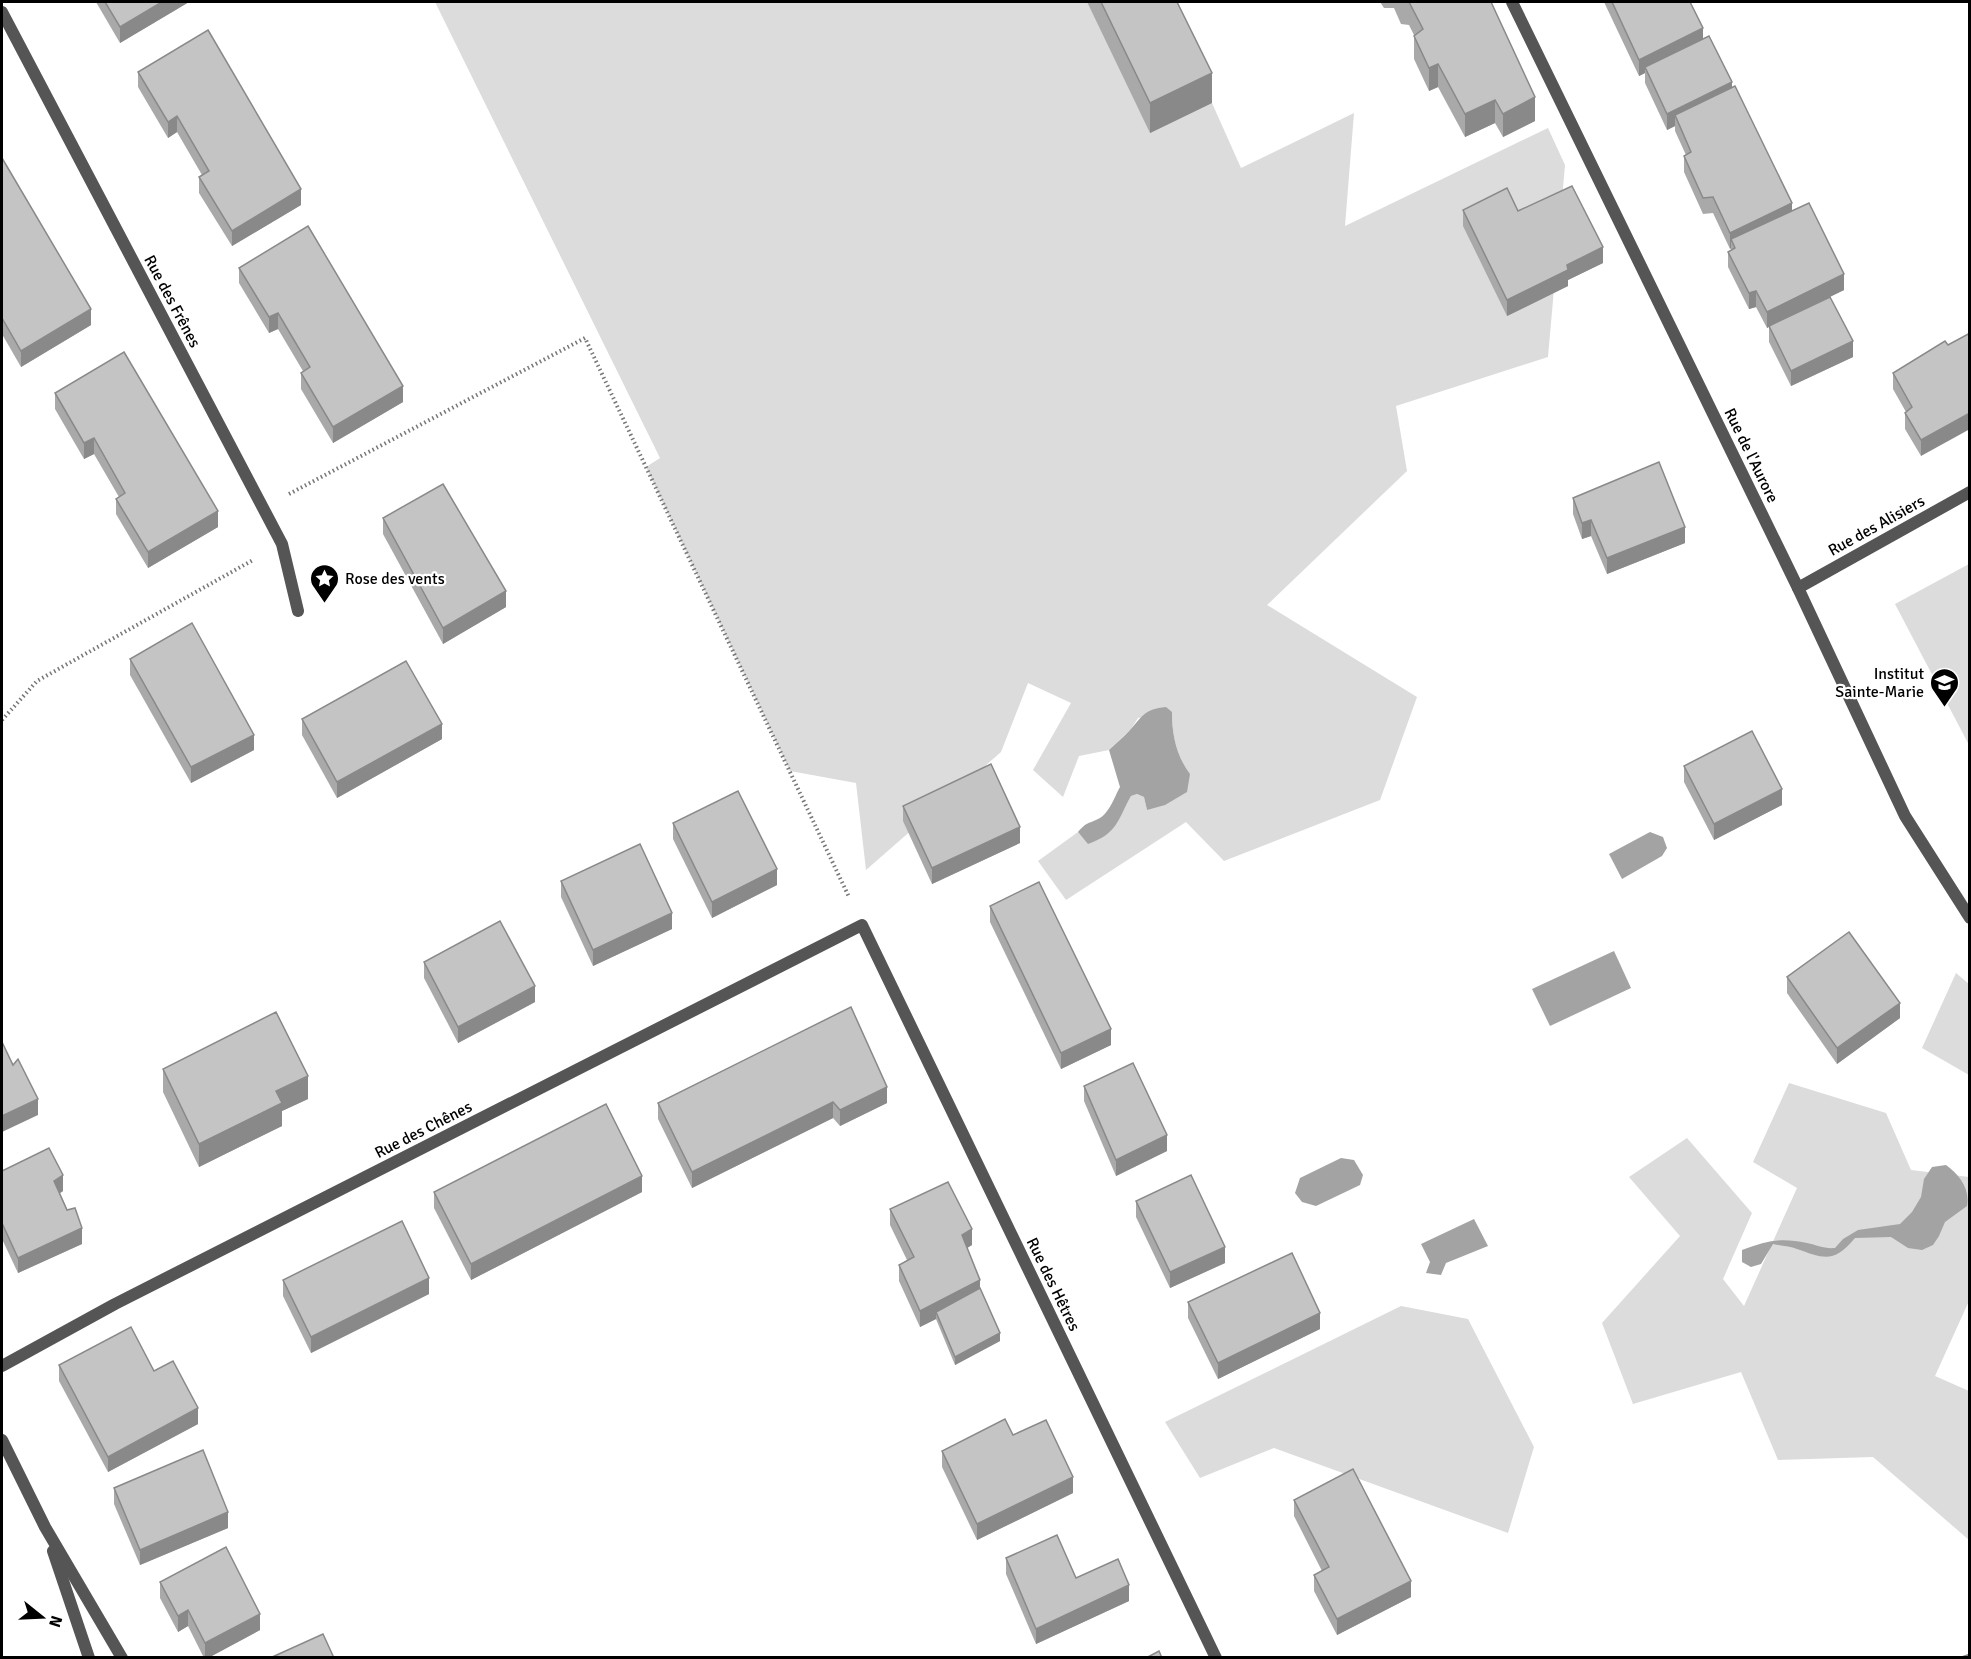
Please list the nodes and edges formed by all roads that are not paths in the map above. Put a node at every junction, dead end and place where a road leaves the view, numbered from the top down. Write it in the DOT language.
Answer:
graph roads {
  1 [pos="1512,2"];
  2 [pos="2,12"];
  3 [pos="1970,492"];
  4 [pos="1798,588"];
  5 [pos="298,611"];
  6 [pos="1970,918"];
  7 [pos="862,925"];
  8 [pos="2,1366"];
  9 [pos="2,1440"];
  10 [pos="45,1527"];
  11 [pos="89,1658"];
  12 [pos="122,1658"];
  13 [pos="1216,1658"];
  1 -- 4 [label="street, Rue de l'Aurore"];
  2 -- 5 [label="street, Rue des Frênes"];
  3 -- 4 [label="street, Rue des Alisiers"];
  4 -- 6 [label="street, Rue de l'Aurore"];
  7 -- 8 [label="street, Rue des Chênes"];
  7 -- 13 [label="street, Rue des Hêtres"];
  9 -- 10 [label="street"];
  10 -- 11 [label="street"];
  10 -- 12 [label="street"];
}
